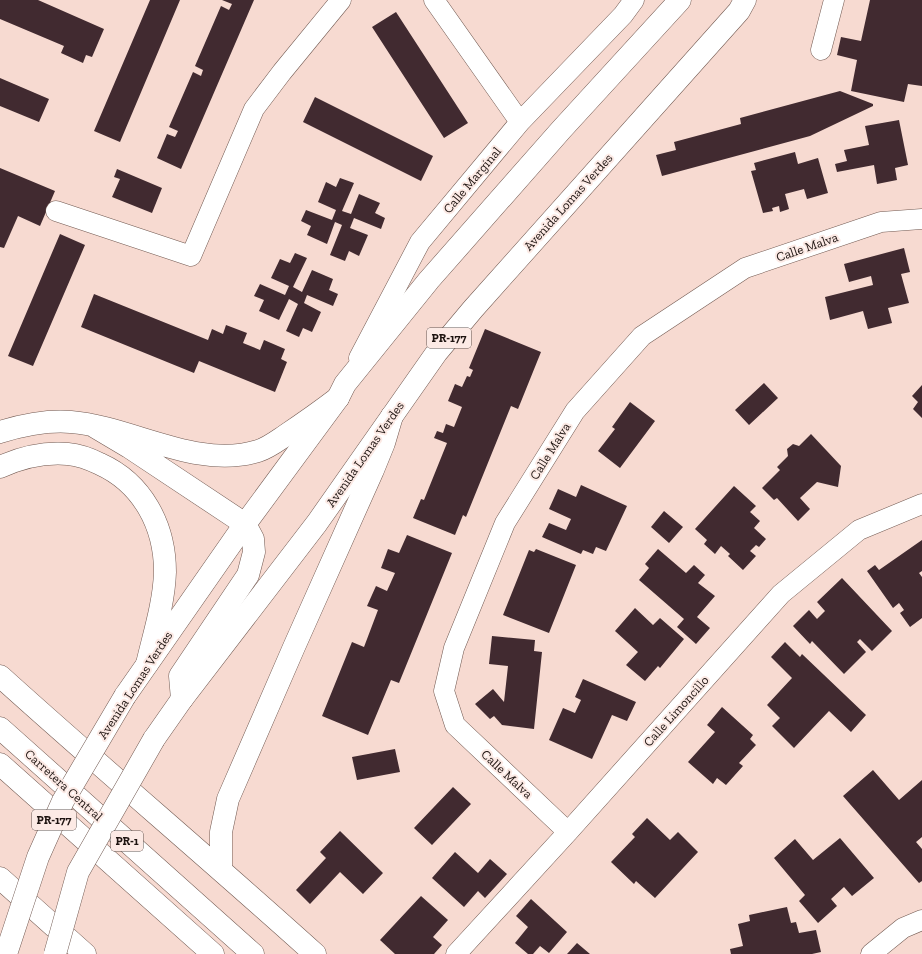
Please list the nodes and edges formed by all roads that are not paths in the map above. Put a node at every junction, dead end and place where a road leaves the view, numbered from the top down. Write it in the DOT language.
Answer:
graph roads {
  1 [pos="341,0"];
  2 [pos="434,0"];
  3 [pos="634,0"];
  4 [pos="680,0"];
  5 [pos="745,0"];
  6 [pos="834,0"];
  7 [pos="821,50"];
  8 [pos="520,122"];
  9 [pos="56,212"];
  10 [pos="922,219"];
  11 [pos="342,391"];
  12 [pos="392,416"];
  13 [pos="92,425"];
  14 [pos="0,432"];
  15 [pos="0,467"];
  16 [pos="922,504"];
  17 [pos="245,524"];
  18 [pos="147,664"];
  19 [pos="0,676"];
  20 [pos="182,699"];
  21 [pos="0,728"];
  22 [pos="0,764"];
  23 [pos="568,832"];
  24 [pos="221,870"];
  25 [pos="0,878"];
  26 [pos="922,920"];
  27 [pos="6,954"];
  28 [pos="55,954"];
  29 [pos="86,954"];
  30 [pos="213,954"];
  31 [pos="253,954"];
  32 [pos="315,954"];
  33 [pos="456,954"];
  34 [pos="871,954"];
  1 -- 9 [label="street"];
  2 -- 8 [label="street"];
  3 -- 8 [label="street, Calle Marginal"];
  4 -- 11 [label="main road, Avenida Lomas Verdes / PR-177"];
  5 -- 12 [label="main road, Avenida Lomas Verdes / PR-177"];
  6 -- 7 [label="street"];
  8 -- 11 [label="street, Calle Marginal"];
  10 -- 23 [label="street, Calle Malva"];
  11 -- 13 [label="main road"];
  11 -- 17 [label="main road, Avenida Lomas Verdes / PR-177"];
  12 -- 20 [label="main road, Avenida Lomas Verdes / PR-177"];
  12 -- 24 [label="main road"];
  13 -- 14 [label="main road"];
  13 -- 17 [label="main road"];
  15 -- 18 [label="main road"];
  16 -- 23 [label="street, Calle Limoncillo"];
  17 -- 18 [label="main road, Avenida Lomas Verdes / PR-177"];
  17 -- 20 [label="main road"];
  18 -- 27 [label="main road, Avenida Lomas Verdes / PR-177, bridge"];
  19 -- 24 [label="main road"];
  20 -- 28 [label="main road, Avenida Lomas Verdes / PR-177, bridge"];
  21 -- 31 [label="main road, Carretera Central / PR-1"];
  22 -- 30 [label="main road, Carretera Central / PR-1"];
  23 -- 33 [label="street, Calle Limoncillo"];
  24 -- 32 [label="main road"];
  25 -- 29 [label="main road"];
  26 -- 34 [label="street"];
}
